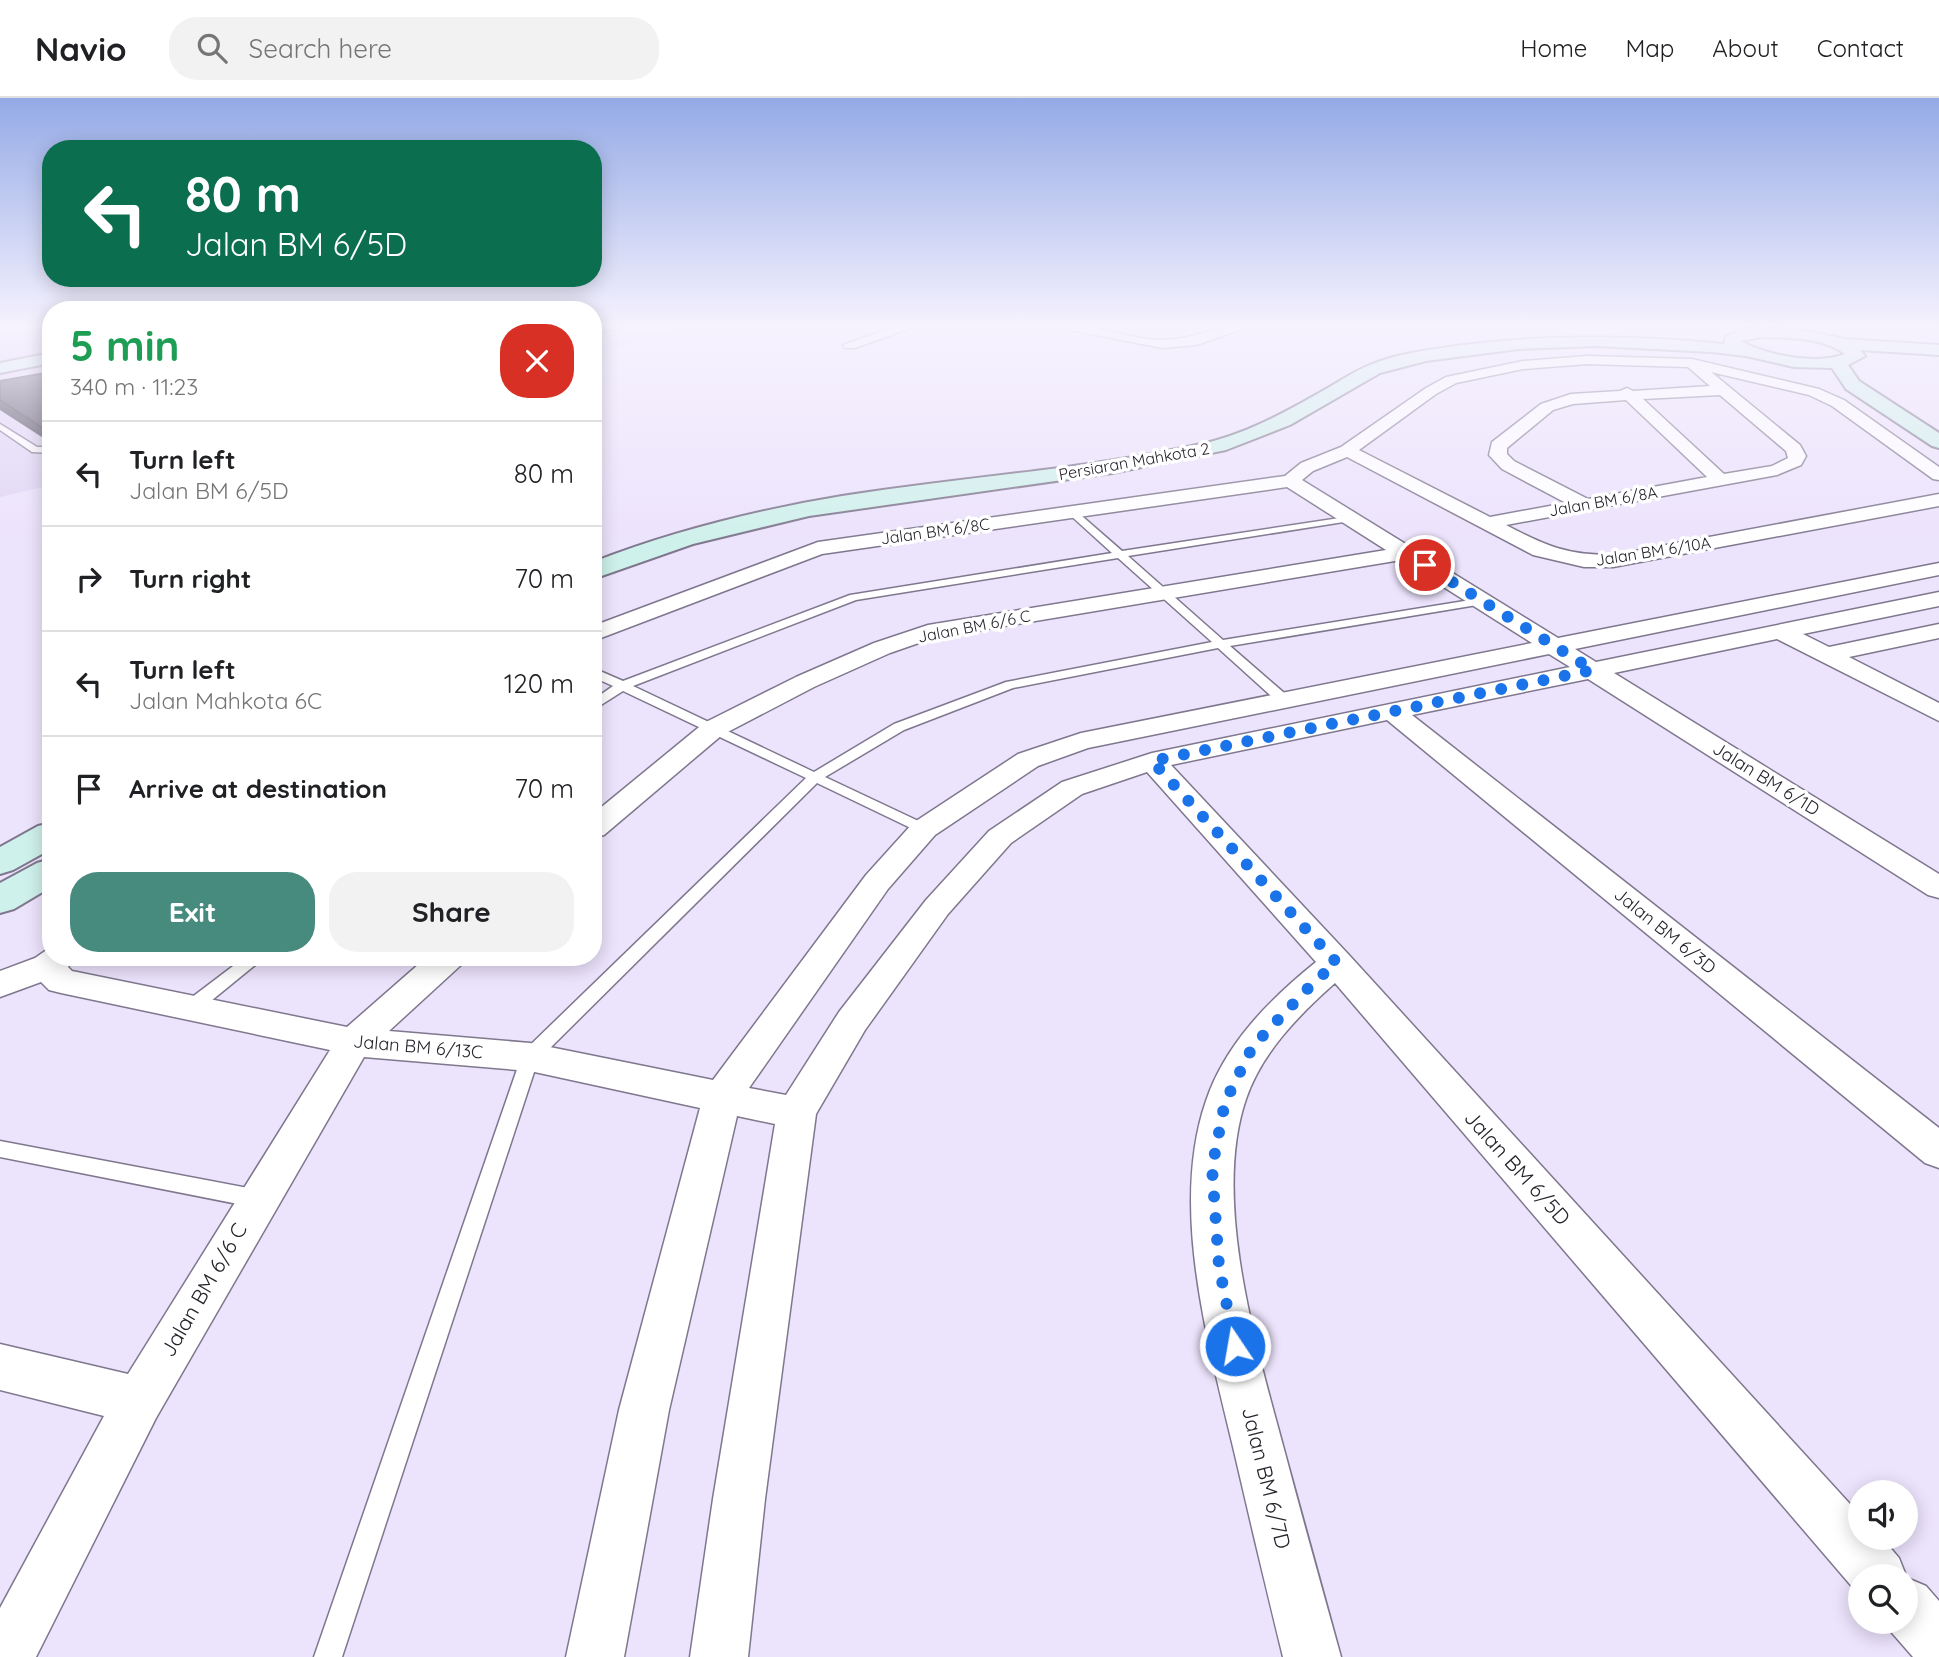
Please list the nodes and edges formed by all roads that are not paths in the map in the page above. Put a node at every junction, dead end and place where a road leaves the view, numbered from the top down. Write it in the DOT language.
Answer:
graph roads {
  1 [pos="1321,399"];
  2 [pos="1420,399"];
  3 [pos="1571,399"];
  4 [pos="1633,399"];
  5 [pos="1734,399"];
  6 [pos="1830,399"];
  7 [pos="1873,399"];
  8 [pos="0,426"];
  9 [pos="1939,442"];
  10 [pos="42,450"];
  11 [pos="1347,451"];
  12 [pos="1939,475"];
  13 [pos="1720,480"];
  14 [pos="1290,481"];
  15 [pos="839,498"];
  16 [pos="1939,500"];
  17 [pos="1585,505"];
  18 [pos="1072,512"];
  19 [pos="1350,518"];
  20 [pos="1487,523"];
  21 [pos="602,549"];
  22 [pos="1406,553"];
  23 [pos="1119,554"];
  24 [pos="602,567"];
  25 [pos="1939,569"];
  26 [pos="1164,594"];
  27 [pos="1939,599"];
  28 [pos="1483,601"];
  29 [pos="602,631"];
  30 [pos="1939,631"];
  31 [pos="1781,632"];
  32 [pos="1221,644"];
  33 [pos="1554,646"];
  34 [pos="1826,655"];
  35 [pos="1593,670"];
  36 [pos="602,676"];
  37 [pos="622,685"];
  38 [pos="602,699"];
  39 [pos="1285,701"];
  40 [pos="1391,711"];
  41 [pos="1939,713"];
  42 [pos="713,729"];
  43 [pos="1152,761"];
  44 [pos="815,777"];
  45 [pos="602,822"];
  46 [pos="924,829"];
  47 [pos="42,839"];
  48 [pos="0,862"];
  49 [pos="42,876"];
  50 [pos="1939,888"];
  51 [pos="0,900"];
  52 [pos="1337,963"];
  53 [pos="44,966"];
  54 [pos="55,966"];
  55 [pos="245,966"];
  56 [pos="439,966"];
  57 [pos="0,985"];
  58 [pos="189,1009"];
  59 [pos="354,1042"];
  60 [pos="530,1057"];
  61 [pos="722,1097"];
  62 [pos="796,1113"];
  63 [pos="0,1149"];
  64 [pos="1939,1151"];
  65 [pos="258,1199"];
  66 [pos="0,1367"];
  67 [pos="139,1401"];
  68 [pos="1869,1564"];
  69 [pos="1918,1620"];
  70 [pos="1939,1644"];
  71 [pos="5,1657"];
  72 [pos="328,1657"];
  73 [pos="595,1657"];
  74 [pos="719,1657"];
  75 [pos="1312,1657"];
  1 -- 15 [label="main road, Persiaran Mahkota 2"];
  2 -- 11 [label="street"];
  3 -- 17 [label="street"];
  4 -- 13 [label="street"];
  5 -- 13 [label="street, Jalan BM 6/8A"];
  6 -- 12 [label="street"];
  7 -- 9 [label="main road"];
  8 -- 10 [label="lane"];
  11 -- 14 [label="street"];
  11 -- 20 [label="street, Jalan BM 6/10A"];
  13 -- 17 [label="street, Jalan BM 6/8A"];
  14 -- 18 [label="street, Jalan BM 6/8C"];
  14 -- 19 [label="street, Jalan BM 6/1D"];
  15 -- 21 [label="main road, Persiaran Mahkota 2"];
  15 -- 24 [label="main road, Persiaran Mahkota 2"];
  16 -- 20 [label="street, Jalan BM 6/10A"];
  17 -- 20 [label="street, Jalan BM 6/8A"];
  18 -- 23 [label="lane"];
  18 -- 29 [label="street, Jalan BM 6/8C"];
  19 -- 22 [label="street, Jalan BM 6/1D"];
  19 -- 23 [label="lane"];
  22 -- 26 [label="street, Jalan BM 6/6 C"];
  22 -- 28 [label="street, Jalan BM 6/1D"];
  23 -- 26 [label="lane"];
  23 -- 37 [label="lane"];
  25 -- 33 [label="street"];
  26 -- 32 [label="lane"];
  26 -- 42 [label="street, Jalan BM 6/6 C"];
  27 -- 31 [label="street"];
  28 -- 32 [label="lane"];
  28 -- 33 [label="street, Jalan BM 6/1D"];
  30 -- 34 [label="street"];
  31 -- 34 [label="street"];
  31 -- 35 [label="street"];
  32 -- 39 [label="lane"];
  32 -- 44 [label="lane"];
  33 -- 35 [label="street, Jalan BM 6/1D"];
  33 -- 39 [label="street"];
  34 -- 41 [label="street"];
  35 -- 40 [label="street"];
  35 -- 50 [label="street, Jalan BM 6/1D"];
  36 -- 37 [label="lane"];
  37 -- 38 [label="lane"];
  37 -- 42 [label="lane"];
  39 -- 46 [label="street"];
  40 -- 43 [label="street"];
  40 -- 64 [label="street, Jalan BM 6/3D"];
  42 -- 44 [label="lane"];
  42 -- 45 [label="street, Jalan BM 6/6 C"];
  43 -- 52 [label="street, Jalan BM 6/5D"];
  43 -- 62 [label="street"];
  44 -- 46 [label="lane"];
  44 -- 60 [label="lane"];
  46 -- 61 [label="street"];
  47 -- 48 [label="main road"];
  49 -- 51 [label="main road"];
  52 -- 68 [label="street, Jalan BM 6/5D"];
  52 -- 75 [label="street, Jalan BM 6/7D"];
  53 -- 57 [label="street"];
  54 -- 58 [label="street, Jalan BM 6/13C"];
  55 -- 58 [label="lane"];
  56 -- 59 [label="street, Jalan BM 6/6 C"];
  58 -- 59 [label="street, Jalan BM 6/13C"];
  59 -- 60 [label="street, Jalan BM 6/13C"];
  59 -- 65 [label="street, Jalan BM 6/6 C"];
  60 -- 61 [label="street, Jalan BM 6/13C"];
  60 -- 72 [label="lane"];
  61 -- 62 [label="street, Jalan BM 6/13C"];
  61 -- 73 [label="street"];
  62 -- 74 [label="street"];
  63 -- 65 [label="lane"];
  65 -- 67 [label="street, Jalan BM 6/6 C"];
  66 -- 67 [label="street"];
  67 -- 71 [label="street, Jalan BM 6/6 C"];
  69 -- 70 [label="street"];
}
